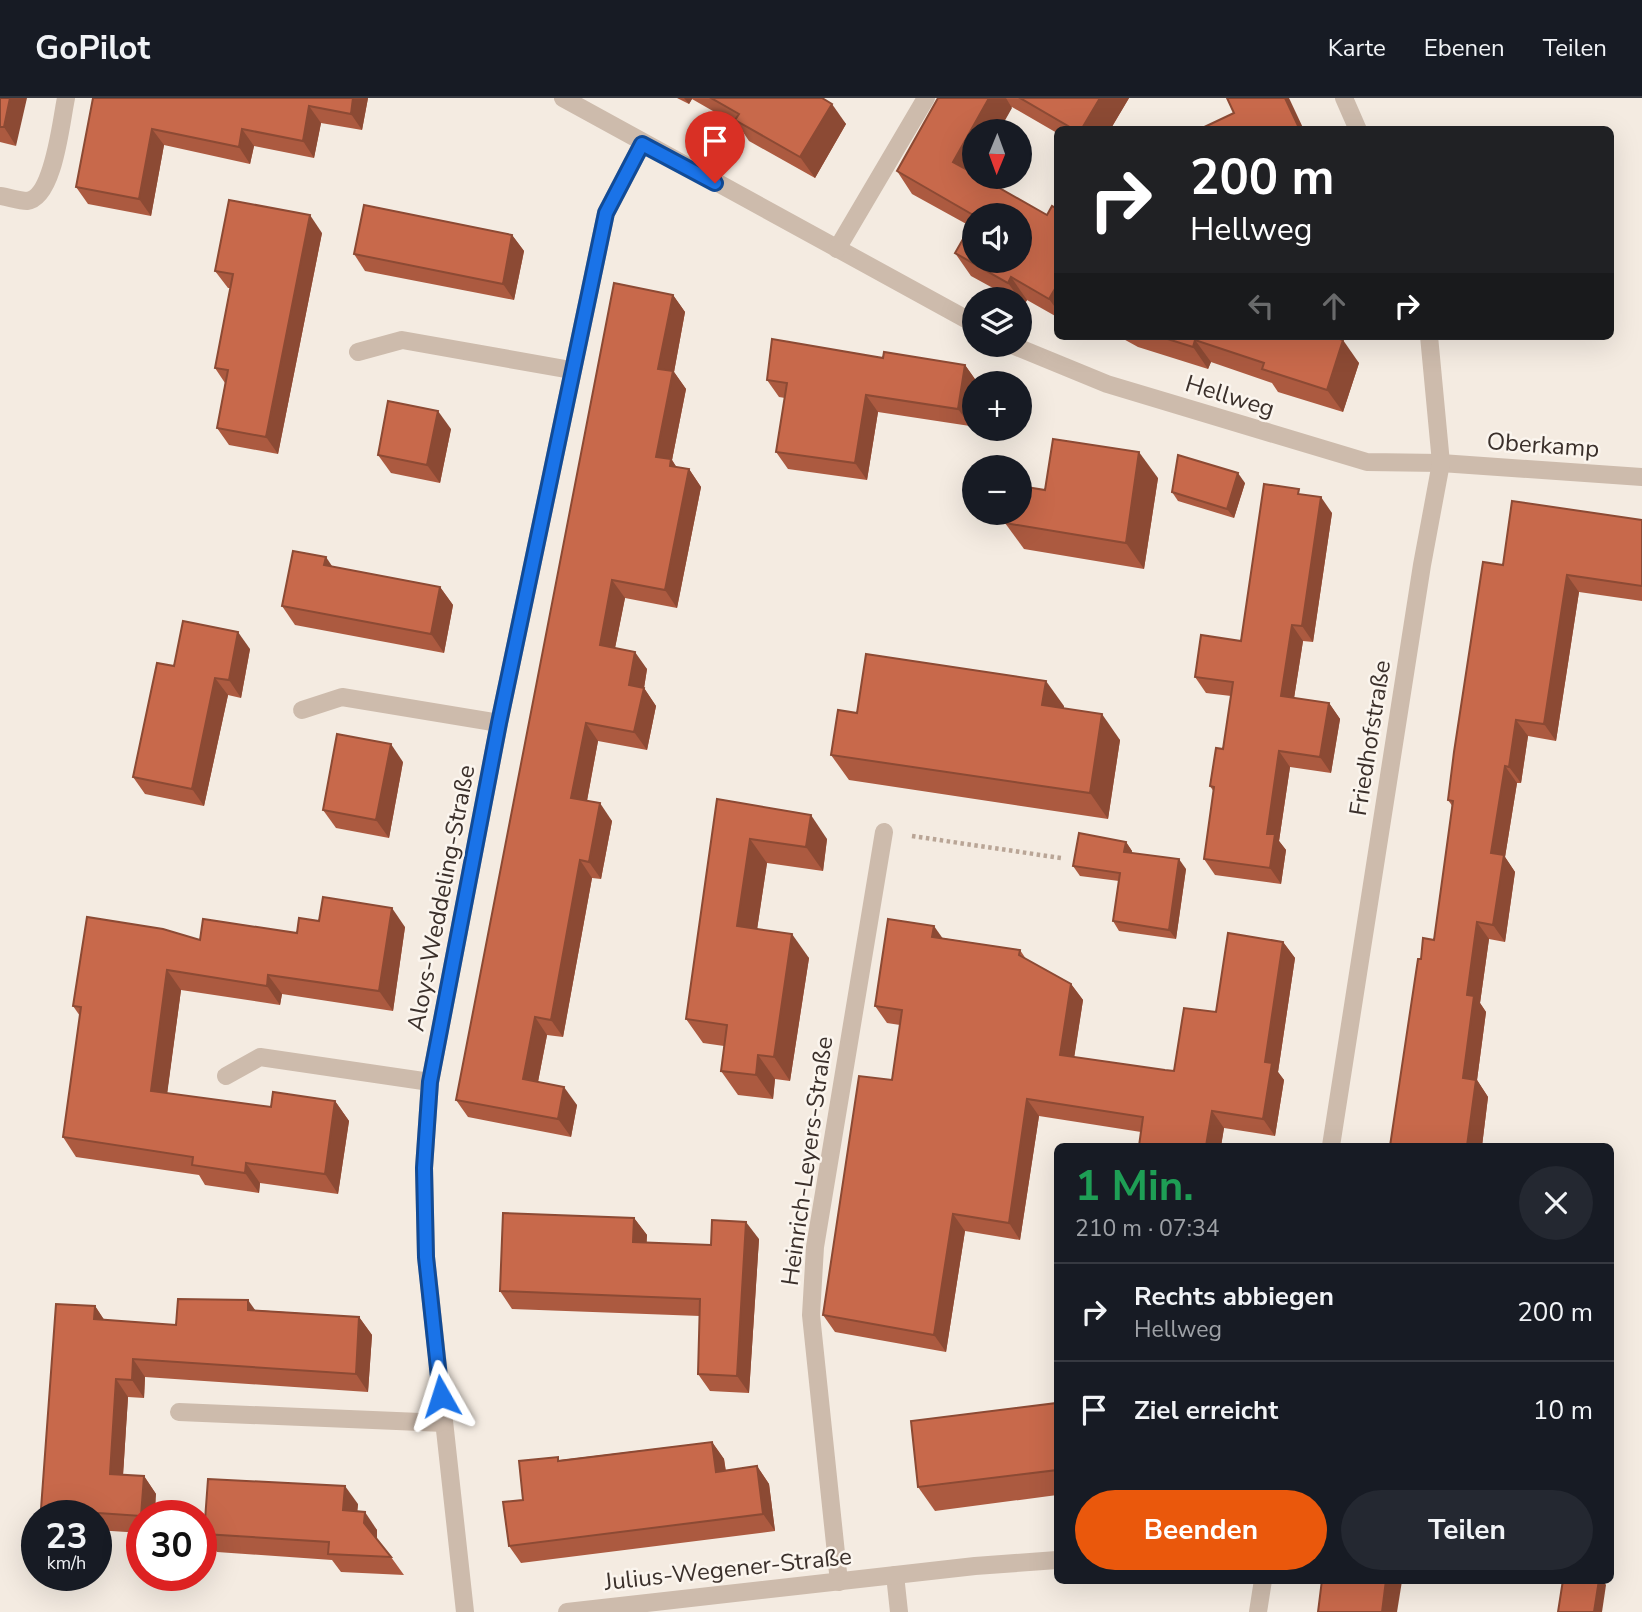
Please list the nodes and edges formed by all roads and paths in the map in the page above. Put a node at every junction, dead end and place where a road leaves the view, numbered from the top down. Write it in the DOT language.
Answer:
graph roads {
  1 [pos="66,98"];
  2 [pos="563,98"];
  3 [pos="926,98"];
  4 [pos="1344,98"];
  5 [pos="1356,126"];
  6 [pos="642,144"];
  7 [pos="0,196"];
  8 [pos="837,249"];
  9 [pos="962,317"];
  10 [pos="1429,340"];
  11 [pos="358,352"];
  12 [pos="1032,353"];
  13 [pos="571,370"];
  14 [pos="1441,463"];
  15 [pos="1642,477"];
  16 [pos="302,710"];
  17 [pos="499,723"];
  18 [pos="884,832"];
  19 [pos="1061,859"];
  20 [pos="226,1076"];
  21 [pos="430,1082"];
  22 [pos="1331,1143"];
  23 [pos="178,1412"];
  24 [pos="444,1423"];
  25 [pos="1054,1560"];
  26 [pos="895,1575"];
  27 [pos="839,1582"];
  28 [pos="1262,1584"];
  29 [pos="465,1612"];
  30 [pos="567,1612"];
  31 [pos="899,1612"];
  32 [pos="1258,1612"];
  1 -- 7 [label="street"];
  2 -- 6 [label="street"];
  3 -- 8 [label="street"];
  4 -- 5 [label="street"];
  6 -- 8 [label="street"];
  6 -- 13 [label="street, Aloys-Weddeling-Straße"];
  8 -- 9 [label="street"];
  10 -- 14 [label="street, Friedhofstraße"];
  11 -- 13 [label="street"];
  12 -- 14 [label="street, Hellweg"];
  13 -- 17 [label="street, Aloys-Weddeling-Straße"];
  14 -- 15 [label="street, Oberkamp"];
  14 -- 22 [label="street, Friedhofstraße"];
  16 -- 17 [label="street"];
  17 -- 21 [label="street, Aloys-Weddeling-Straße"];
  18 -- 19 [label="path"];
  18 -- 27 [label="street, Heinrich-Leyers-Straße"];
  20 -- 21 [label="street"];
  21 -- 24 [label="street, Aloys-Weddeling-Straße"];
  23 -- 24 [label="street"];
  24 -- 29 [label="street, Aloys-Weddeling-Straße"];
  25 -- 26 [label="street, Julius-Wegener-Straße"];
  26 -- 27 [label="street, Julius-Wegener-Straße"];
  26 -- 31 [label="street"];
  27 -- 30 [label="street, Julius-Wegener-Straße"];
  28 -- 32 [label="street"];
}
